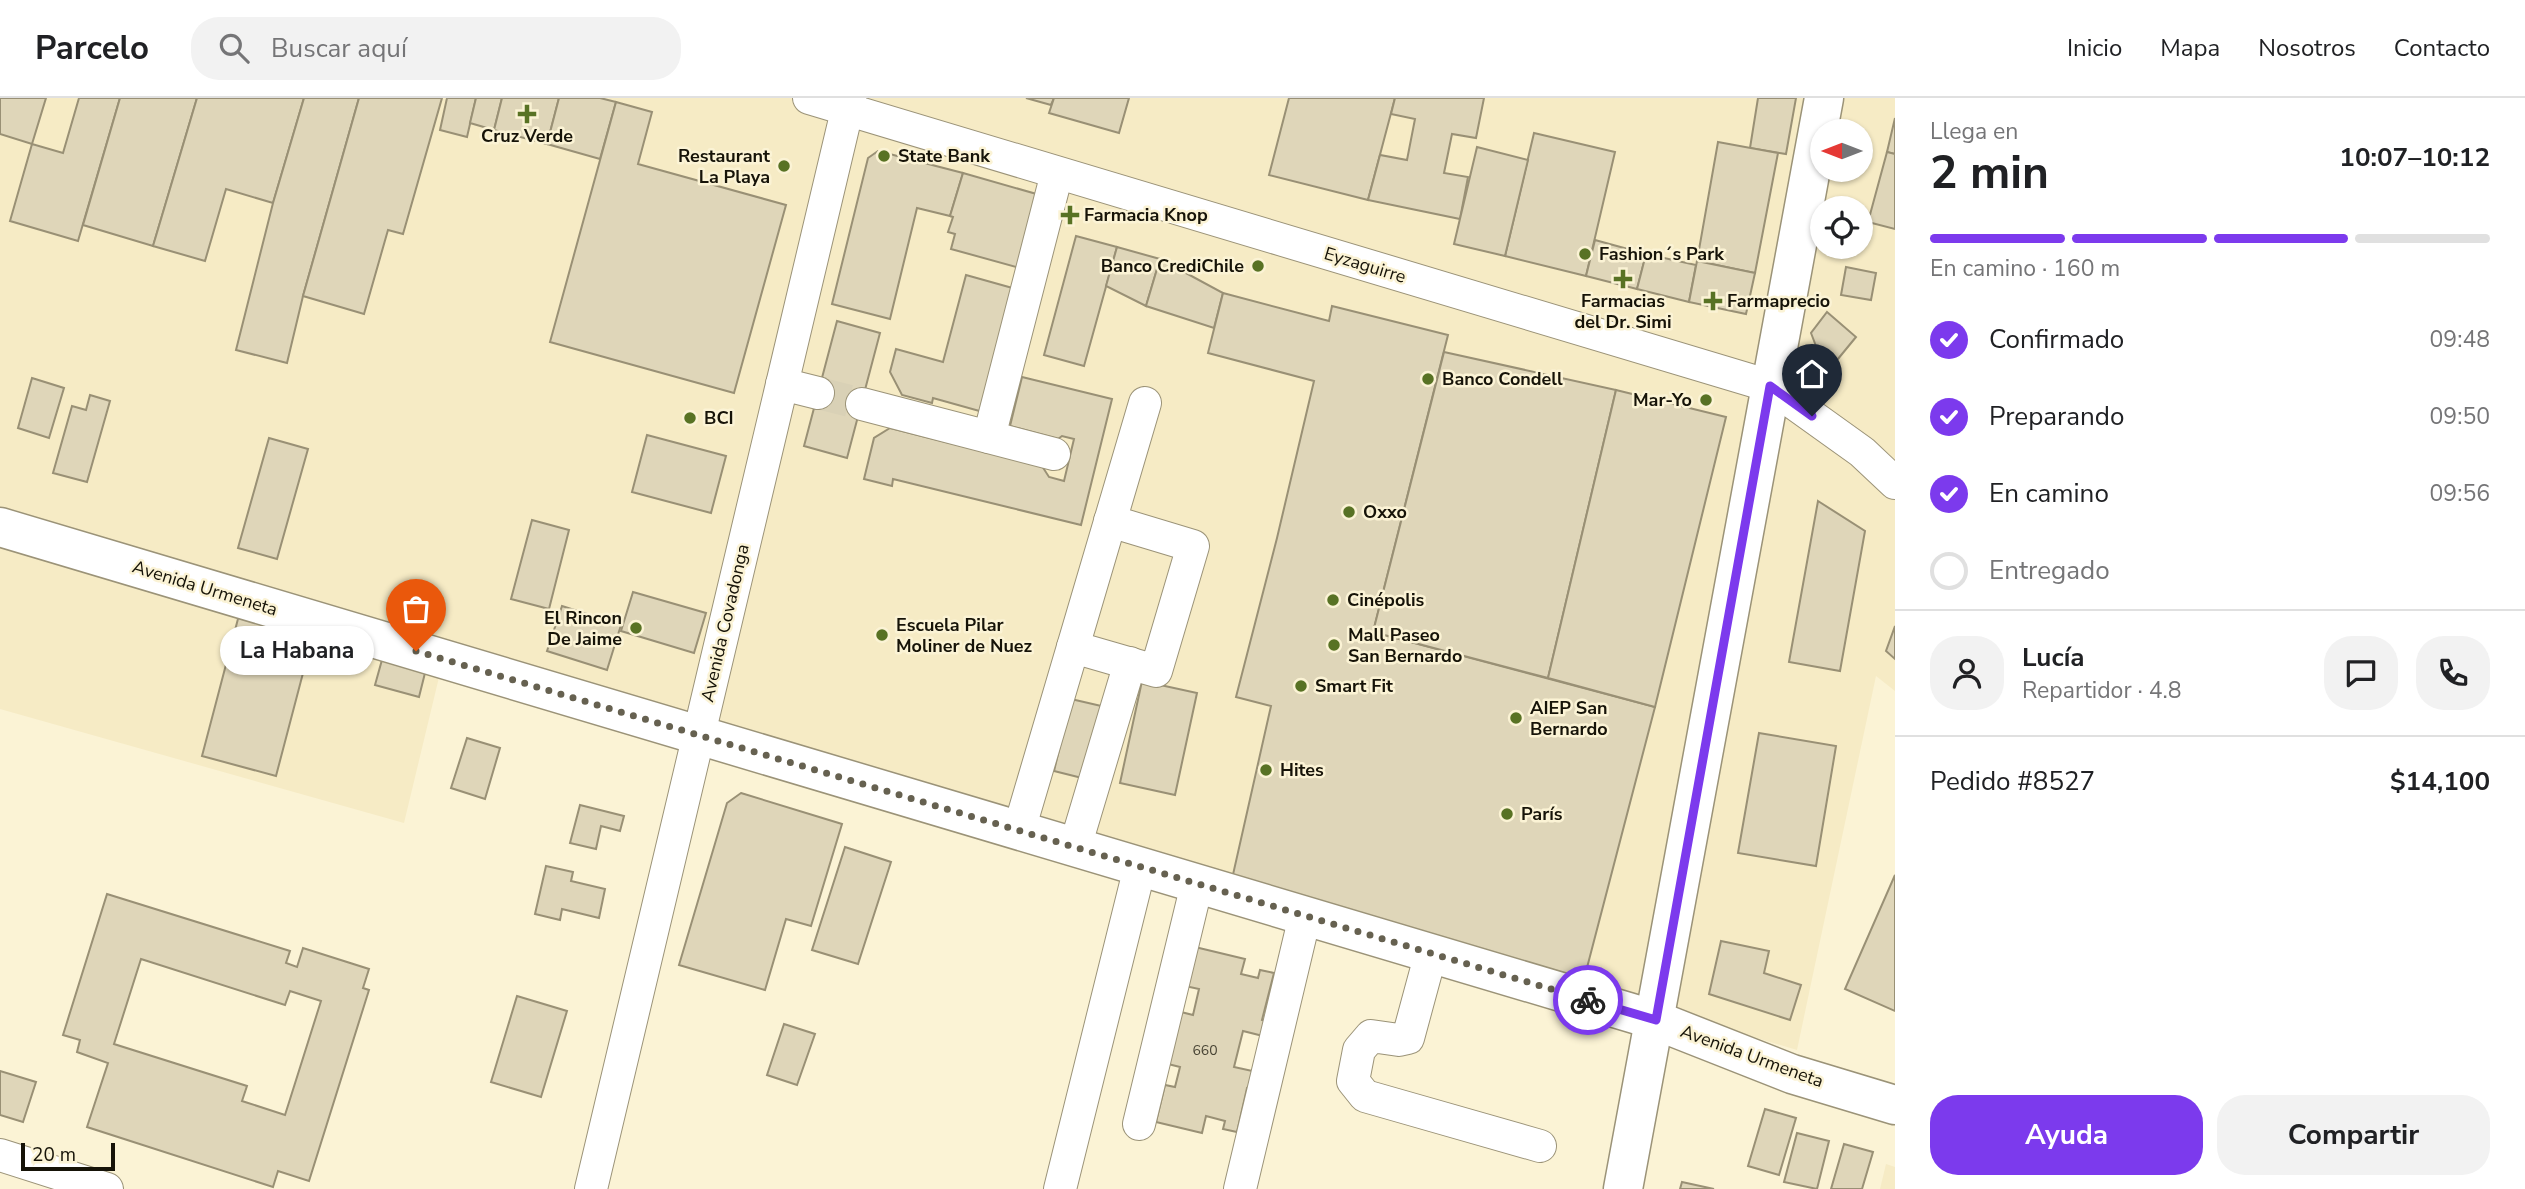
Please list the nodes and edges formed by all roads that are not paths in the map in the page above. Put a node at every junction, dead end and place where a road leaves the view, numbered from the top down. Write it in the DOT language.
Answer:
graph roads {
  1 [pos="809,98"];
  2 [pos="1824,98"];
  3 [pos="849,104"];
  4 [pos="1057,173"];
  5 [pos="782,384"];
  6 [pos="1770,386"];
  7 [pos="818,393"];
  8 [pos="1145,403"];
  9 [pos="862,404"];
  10 [pos="989,437"];
  11 [pos="1054,454"];
  12 [pos="1895,482"];
  13 [pos="1110,521"];
  14 [pos="0,527"];
  15 [pos="1073,646"];
  16 [pos="1130,663"];
  17 [pos="698,735"];
  18 [pos="1019,830"];
  19 [pos="1075,847"];
  20 [pos="1140,866"];
  21 [pos="1198,884"];
  22 [pos="1305,916"];
  23 [pos="1431,953"];
  24 [pos="1656,1020"];
  25 [pos="1895,1105"];
  26 [pos="1139,1124"];
  27 [pos="1540,1146"];
  28 [pos="0,1155"];
  29 [pos="107,1189"];
  30 [pos="591,1189"];
  31 [pos="1060,1189"];
  32 [pos="1240,1189"];
  33 [pos="1623,1189"];
  1 -- 3 [label="street, Eyzaguirre"];
  2 -- 6 [label="main road"];
  3 -- 4 [label="street, Eyzaguirre"];
  3 -- 5 [label="street, Avenida Covadonga"];
  4 -- 6 [label="street, Eyzaguirre"];
  4 -- 10 [label="street"];
  5 -- 7 [label="street"];
  5 -- 17 [label="street, Avenida Covadonga"];
  6 -- 12 [label="street, Eyzaguirre"];
  6 -- 24 [label="main road"];
  8 -- 13 [label="street"];
  9 -- 10 [label="street"];
  10 -- 11 [label="street"];
  13 -- 15 [label="street"];
  13 -- 16 [label="street"];
  14 -- 17 [label="main road, Avenida Urmeneta"];
  15 -- 16 [label="street"];
  15 -- 18 [label="street"];
  16 -- 19 [label="street"];
  17 -- 18 [label="main road, Avenida Urmeneta"];
  17 -- 30 [label="street, Avenida Covadonga"];
  18 -- 19 [label="main road, Avenida Urmeneta"];
  19 -- 20 [label="main road, Avenida Urmeneta"];
  20 -- 21 [label="main road, Avenida Urmeneta"];
  20 -- 31 [label="street"];
  21 -- 22 [label="main road, Avenida Urmeneta"];
  21 -- 26 [label="street"];
  22 -- 23 [label="main road, Avenida Urmeneta"];
  22 -- 32 [label="street"];
  23 -- 24 [label="main road, Avenida Urmeneta"];
  23 -- 27 [label="street"];
  24 -- 25 [label="main road, Avenida Urmeneta"];
  24 -- 33 [label="main road"];
  28 -- 29 [label="street"];
}
